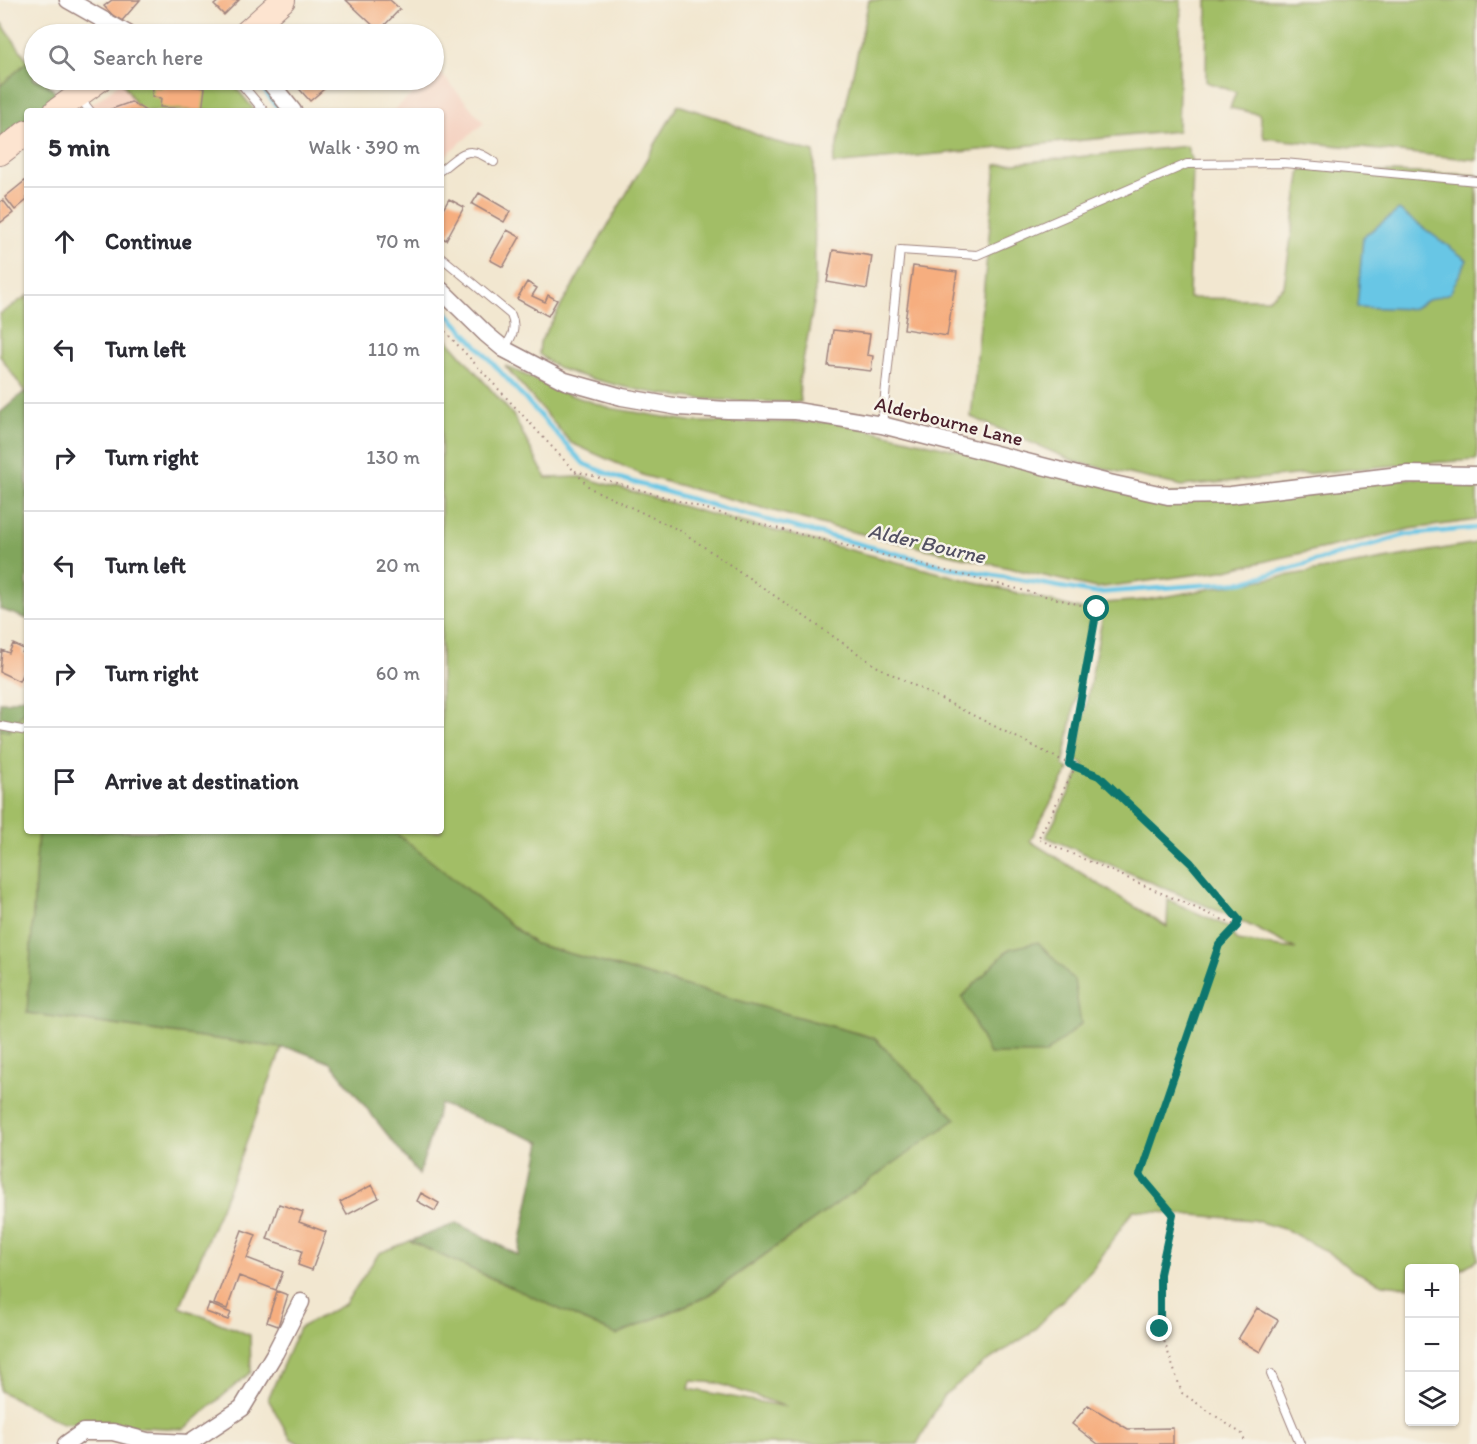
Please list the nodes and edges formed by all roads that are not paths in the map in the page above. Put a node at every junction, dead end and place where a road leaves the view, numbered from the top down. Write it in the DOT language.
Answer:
graph roads {
  1 [pos="68,0"];
  2 [pos="283,0"];
  3 [pos="110,24"];
  4 [pos="256,24"];
  5 [pos="92,90"];
  6 [pos="246,90"];
  7 [pos="276,90"];
  8 [pos="84,103"];
  9 [pos="66,108"];
  10 [pos="261,108"];
  11 [pos="291,108"];
  12 [pos="24,134"];
  13 [pos="0,153"];
  14 [pos="494,162"];
  15 [pos="444,168"];
  16 [pos="1477,181"];
  17 [pos="444,259"];
  18 [pos="444,293"];
  19 [pos="504,349"];
  20 [pos="882,425"];
  21 [pos="1477,475"];
  22 [pos="0,726"];
  23 [pos="24,730"];
  24 [pos="302,1302"];
  25 [pos="1271,1374"];
  26 [pos="66,1444"];
  27 [pos="1300,1444"];
  1 -- 3 [label="street"];
  2 -- 4 [label="street"];
  5 -- 8 [label="street"];
  6 -- 10 [label="lane"];
  7 -- 11 [label="street"];
  8 -- 9 [label="street"];
  12 -- 13 [label="street"];
  14 -- 15 [label="lane"];
  16 -- 20 [label="lane"];
  17 -- 19 [label="lane"];
  18 -- 19 [label="street, Alderbourne Lane"];
  19 -- 20 [label="street, Alderbourne Lane"];
  20 -- 21 [label="street, Alderbourne Lane"];
  22 -- 23 [label="lane"];
  24 -- 26 [label="street"];
  25 -- 27 [label="lane"];
}
